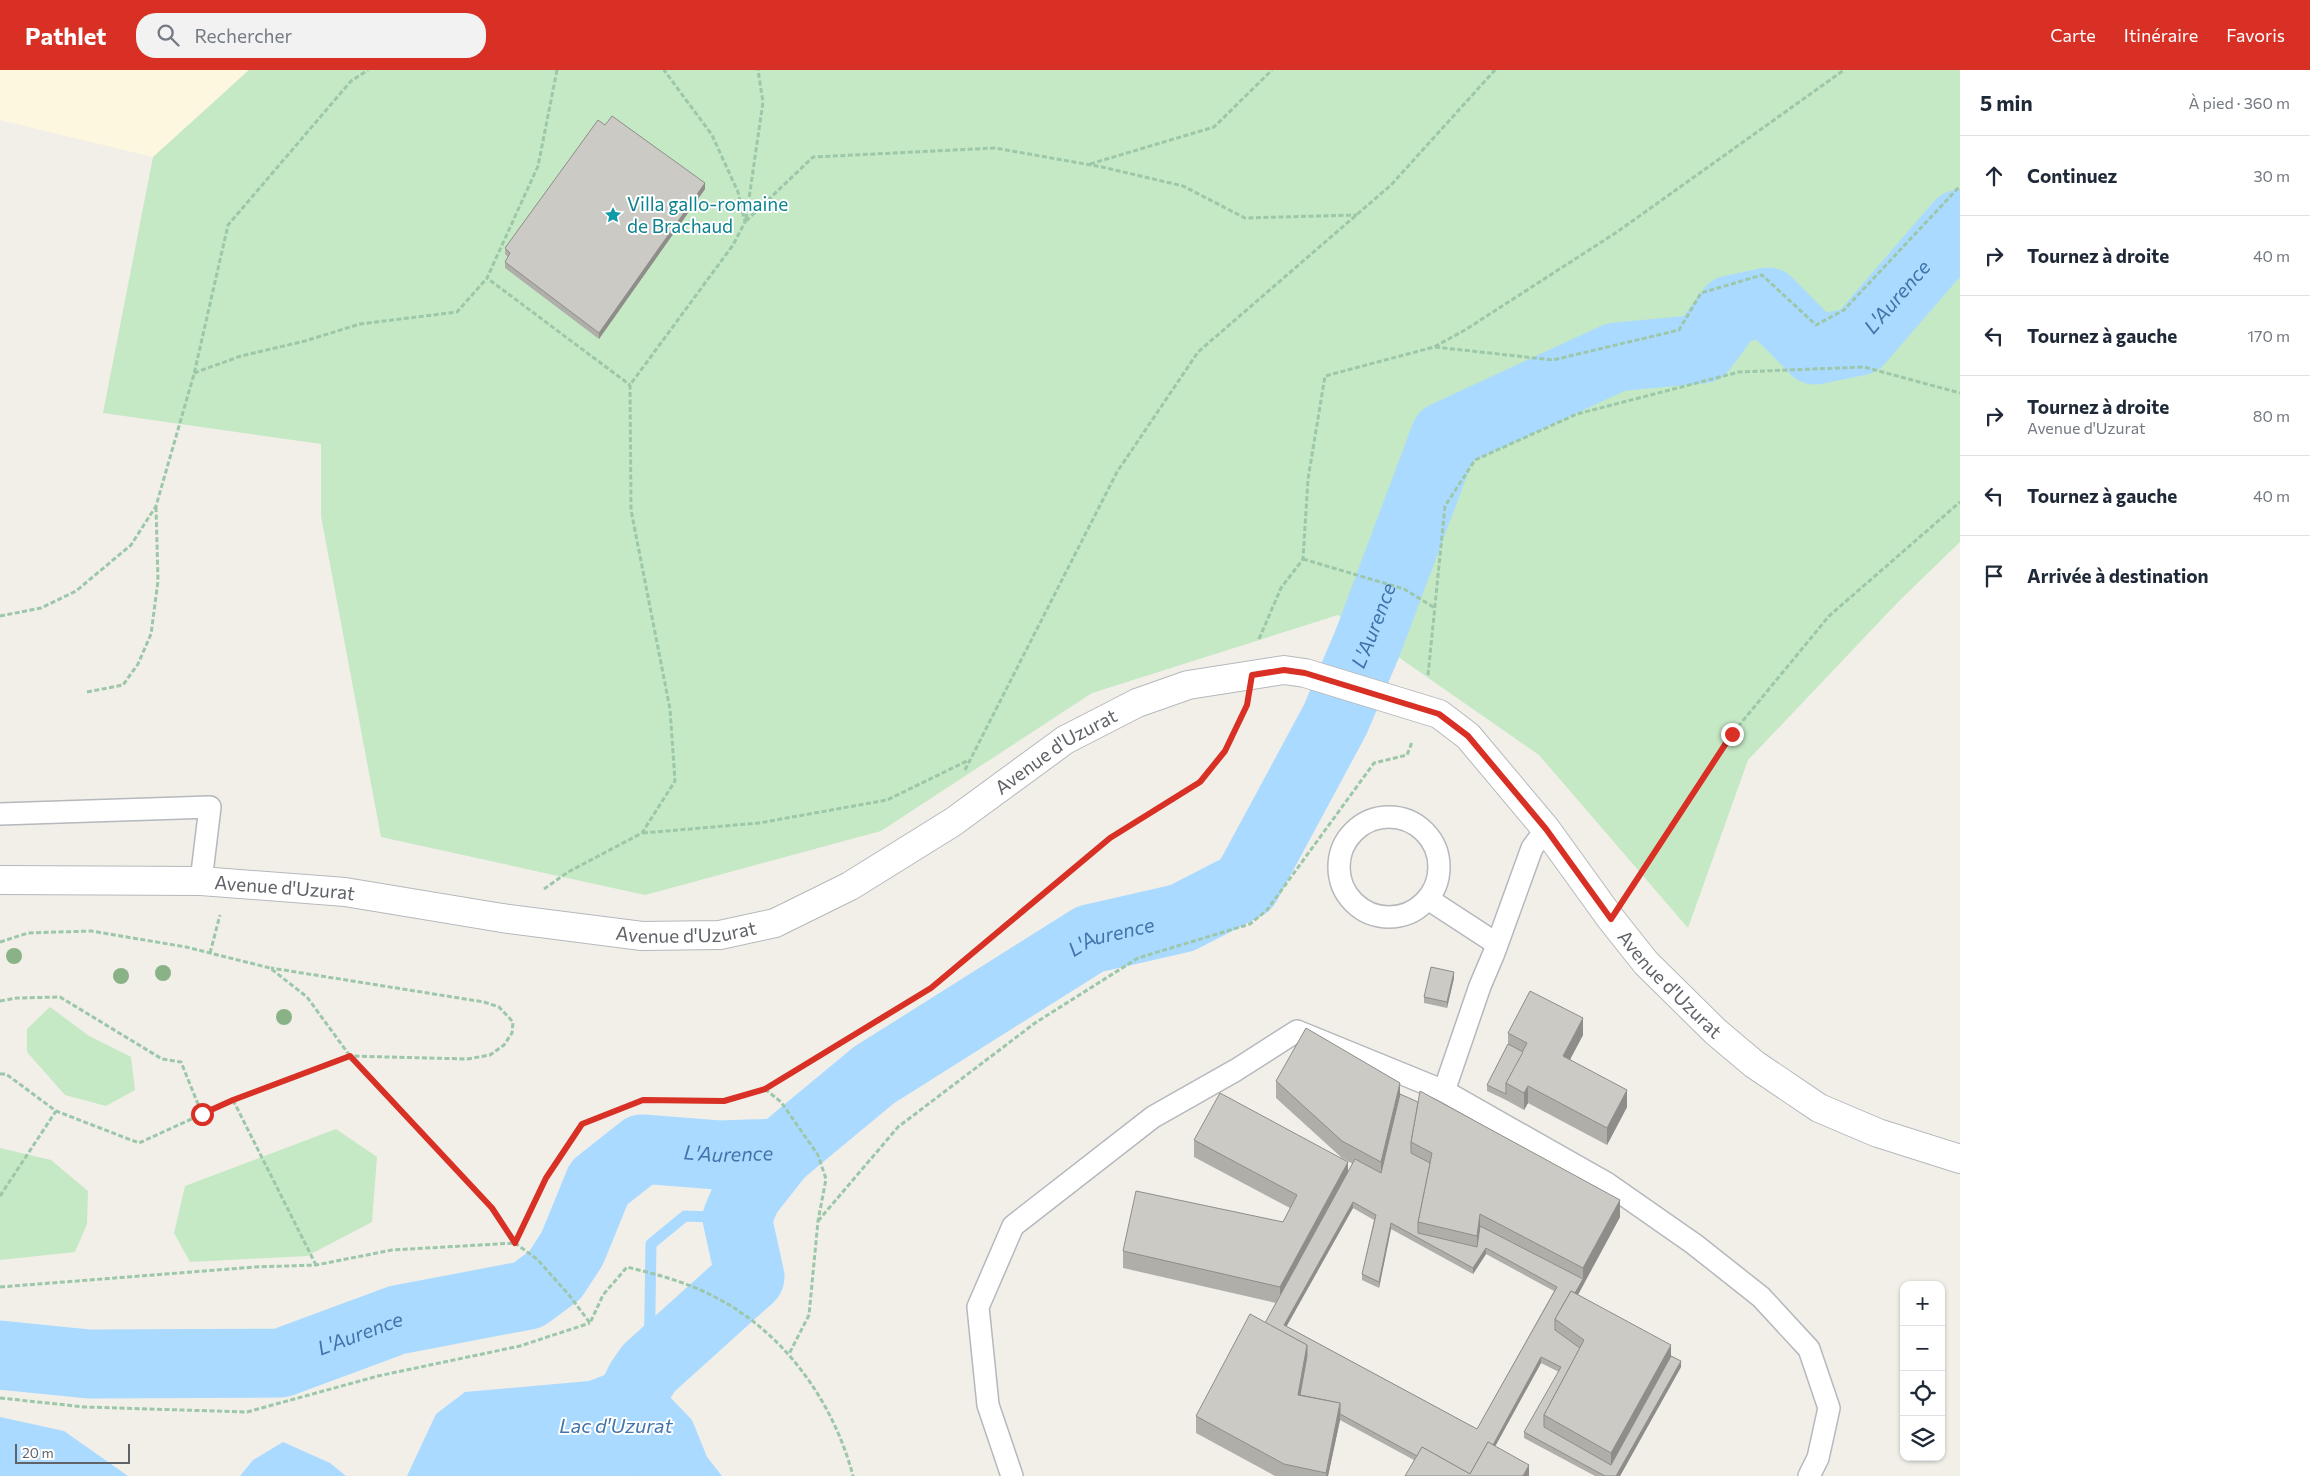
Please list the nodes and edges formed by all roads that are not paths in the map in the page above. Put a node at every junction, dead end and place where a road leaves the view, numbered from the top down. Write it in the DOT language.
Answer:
graph roads {
  1 [pos="0,814"];
  2 [pos="1546,829"];
  3 [pos="0,880"];
  4 [pos="200,881"];
  5 [pos="1428,899"];
  6 [pos="1497,944"];
  7 [pos="1444,1091"];
  8 [pos="1960,1159"];
  9 [pos="1012,1476"];
  10 [pos="1809,1476"];
  1 -- 4 [label="lane"];
  2 -- 4 [label="street, Avenue d'Uzurat"];
  2 -- 6 [label="lane"];
  2 -- 8 [label="street, Avenue d'Uzurat"];
  3 -- 4 [label="street, Avenue d'Uzurat"];
  5 -- 5 [label="lane"];
  5 -- 6 [label="lane"];
  6 -- 7 [label="lane"];
  7 -- 9 [label="lane"];
  7 -- 10 [label="lane"];
}
